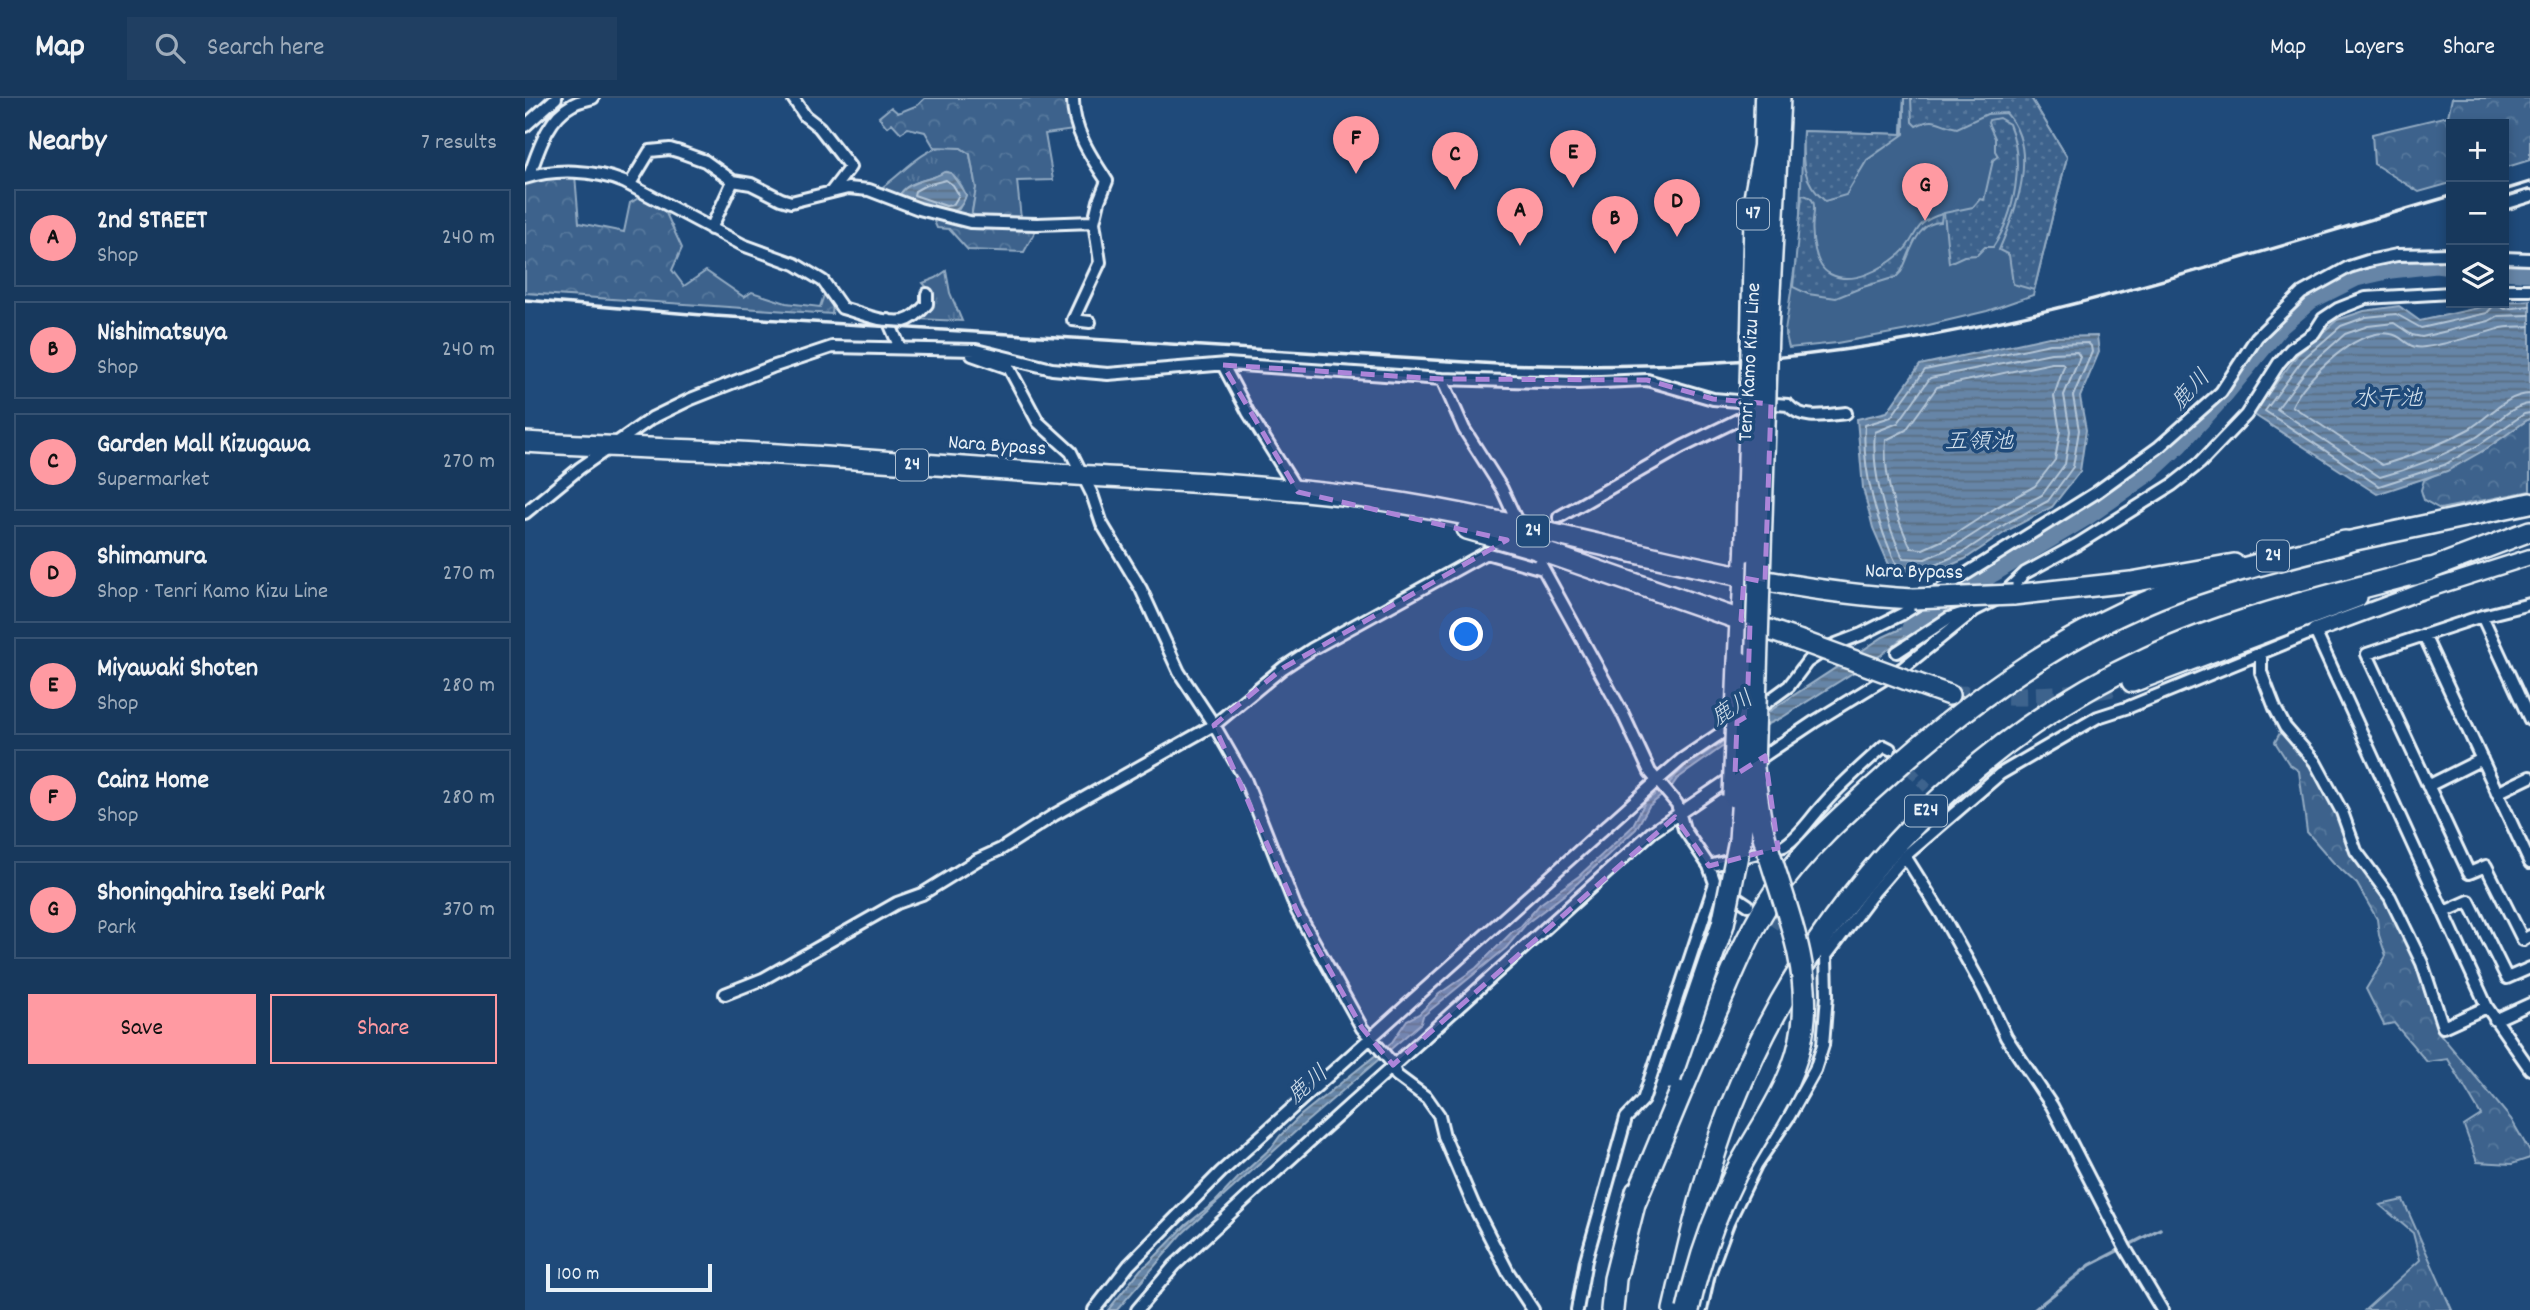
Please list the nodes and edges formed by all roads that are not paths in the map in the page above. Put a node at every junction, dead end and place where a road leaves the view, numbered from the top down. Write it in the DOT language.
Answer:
graph roads {
  1 [pos="556,98"];
  2 [pos="593,98"];
  3 [pos="793,98"];
  4 [pos="1073,98"];
  5 [pos="1764,98"];
  6 [pos="1779,98"];
  7 [pos="1785,98"];
  8 [pos="525,126"];
  9 [pos="1763,146"];
  10 [pos="527,177"];
  11 [pos="733,181"];
  12 [pos="630,184"];
  13 [pos="831,192"];
  14 [pos="2530,196"];
  15 [pos="2509,202"];
  16 [pos="1094,222"];
  17 [pos="711,229"];
  18 [pos="2446,254"];
  19 [pos="2509,258"];
  20 [pos="2530,259"];
  21 [pos="2509,290"];
  22 [pos="2530,290"];
  23 [pos="2446,293"];
  24 [pos="927,294"];
  25 [pos="888,320"];
  26 [pos="1090,322"];
  27 [pos="1763,331"];
  28 [pos="900,348"];
  29 [pos="963,351"];
  30 [pos="1223,365"];
  31 [pos="1442,379"];
  32 [pos="1761,403"];
  33 [pos="1846,413"];
  34 [pos="525,442"];
  35 [pos="609,447"];
  36 [pos="1083,475"];
  37 [pos="1299,492"];
  38 [pos="2530,503"];
  39 [pos="525,513"];
  40 [pos="1559,517"];
  41 [pos="1520,528"];
  42 [pos="2530,531"];
  43 [pos="2346,542"];
  44 [pos="1530,547"];
  45 [pos="2530,557"];
  46 [pos="1543,569"];
  47 [pos="2430,569"];
  48 [pos="1744,578"];
  49 [pos="1765,582"];
  50 [pos="2530,604"];
  51 [pos="1975,610"];
  52 [pos="2482,616"];
  53 [pos="1741,620"];
  54 [pos="1765,628"];
  55 [pos="2315,631"];
  56 [pos="2424,635"];
  57 [pos="1897,652"];
  58 [pos="2261,653"];
  59 [pos="2132,682"];
  60 [pos="1949,695"];
  61 [pos="2530,720"];
  62 [pos="1214,725"];
  63 [pos="1890,749"];
  64 [pos="2482,759"];
  65 [pos="2530,777"];
  66 [pos="1659,781"];
  67 [pos="2428,786"];
  68 [pos="2497,793"];
  69 [pos="1679,808"];
  70 [pos="1905,856"];
  71 [pos="2530,863"];
  72 [pos="1709,866"];
  73 [pos="1715,883"];
  74 [pos="1748,905"];
  75 [pos="2444,912"];
  76 [pos="2530,936"];
  77 [pos="2530,968"];
  78 [pos="725,994"];
  79 [pos="2530,1004"];
  80 [pos="2487,1007"];
  81 [pos="2495,1020"];
  82 [pos="1371,1041"];
  83 [pos="1392,1064"];
  84 [pos="2530,1069"];
  85 [pos="1670,1078"];
  86 [pos="1751,1146"];
  87 [pos="1633,1206"];
  88 [pos="1094,1310"];
  89 [pos="1137,1310"];
  90 [pos="1533,1310"];
  91 [pos="1577,1310"];
  92 [pos="1612,1310"];
  93 [pos="1674,1310"];
  94 [pos="1688,1310"];
  95 [pos="1700,1310"];
  96 [pos="2162,1310"];
  1 -- 8 [label="street"];
  2 -- 10 [label="street"];
  3 -- 13 [label="street"];
  4 -- 16 [label="street"];
  5 -- 9 [label="main road"];
  6 -- 27 [label="highway"];
  7 -- 27 [label="main road, Tenri Kamo Kizu Line / 47"];
  9 -- 27 [label="highway"];
  10 -- 12 [label="street"];
  11 -- 12 [label="street"];
  11 -- 13 [label="street"];
  11 -- 17 [label="street"];
  12 -- 17 [label="street"];
  13 -- 16 [label="street"];
  14 -- 15 [label="street"];
  16 -- 26 [label="street"];
  17 -- 25 [label="street"];
  18 -- 66 [label="street"];
  19 -- 20 [label="street"];
  21 -- 22 [label="street"];
  23 -- 51 [label="street"];
  24 -- 25 [label="street"];
  25 -- 28 [label="street"];
  27 -- 48 [label="main road, Tenri Kamo Kizu Line / 47, bridge"];
  27 -- 49 [label="main road, Tenri Kamo Kizu Line / 47, bridge"];
  27 -- 85 [label="highway, bridge"];
  27 -- 86 [label="highway, bridge"];
  28 -- 29 [label="street"];
  28 -- 35 [label="street"];
  29 -- 30 [label="street"];
  29 -- 36 [label="street"];
  30 -- 31 [label="street"];
  30 -- 37 [label="street"];
  31 -- 32 [label="street"];
  31 -- 41 [label="street"];
  32 -- 33 [label="street"];
  32 -- 40 [label="street"];
  34 -- 35 [label="highway, Nara Bypass / 24"];
  35 -- 36 [label="highway, Nara Bypass / 24"];
  35 -- 39 [label="street"];
  36 -- 37 [label="highway, Nara Bypass / 24"];
  36 -- 62 [label="street"];
  37 -- 41 [label="highway, Nara Bypass / 24"];
  37 -- 44 [label="highway, Nara Bypass / 24"];
  38 -- 43 [label="highway, Nara Bypass / 24"];
  41 -- 44 [label="street"];
  41 -- 48 [label="highway, Nara Bypass / 24"];
  42 -- 47 [label="highway"];
  43 -- 49 [label="highway, Nara Bypass / 24, bridge"];
  43 -- 87 [label="highway, E24"];
  44 -- 46 [label="street"];
  44 -- 53 [label="highway, Nara Bypass / 24"];
  45 -- 55 [label="street"];
  46 -- 62 [label="street"];
  46 -- 66 [label="street"];
  47 -- 59 [label="highway"];
  47 -- 93 [label="highway, E24"];
  48 -- 49 [label="highway, Nara Bypass / 24"];
  48 -- 53 [label="main road, Tenri Kamo Kizu Line / 47"];
  49 -- 54 [label="main road, Tenri Kamo Kizu Line / 47"];
  50 -- 52 [label="street"];
  51 -- 57 [label="street"];
  51 -- 69 [label="street"];
  52 -- 56 [label="street"];
  52 -- 61 [label="street"];
  53 -- 54 [label="highway, Nara Bypass / 24"];
  53 -- 85 [label="highway, bridge"];
  54 -- 60 [label="highway, Nara Bypass / 24, bridge"];
  54 -- 86 [label="highway, bridge"];
  55 -- 58 [label="street"];
  55 -- 75 [label="street"];
  56 -- 64 [label="street"];
  56 -- 67 [label="street"];
  58 -- 70 [label="street"];
  58 -- 80 [label="street"];
  62 -- 78 [label="street"];
  62 -- 82 [label="street"];
  63 -- 72 [label="street"];
  64 -- 67 [label="street"];
  64 -- 68 [label="street"];
  65 -- 68 [label="street"];
  66 -- 69 [label="street"];
  66 -- 82 [label="street"];
  67 -- 76 [label="street"];
  68 -- 71 [label="street"];
  69 -- 72 [label="street"];
  69 -- 83 [label="street"];
  70 -- 95 [label="street"];
  70 -- 96 [label="street"];
  72 -- 73 [label="street"];
  73 -- 74 [label="street"];
  73 -- 91 [label="street"];
  75 -- 77 [label="street"];
  75 -- 80 [label="street"];
  79 -- 81 [label="street"];
  80 -- 81 [label="street"];
  81 -- 84 [label="street"];
  82 -- 83 [label="street"];
  82 -- 88 [label="street"];
  83 -- 89 [label="street"];
  83 -- 90 [label="street"];
  85 -- 87 [label="highway"];
  86 -- 94 [label="highway, bridge"];
  87 -- 92 [label="highway, E24"];
}
